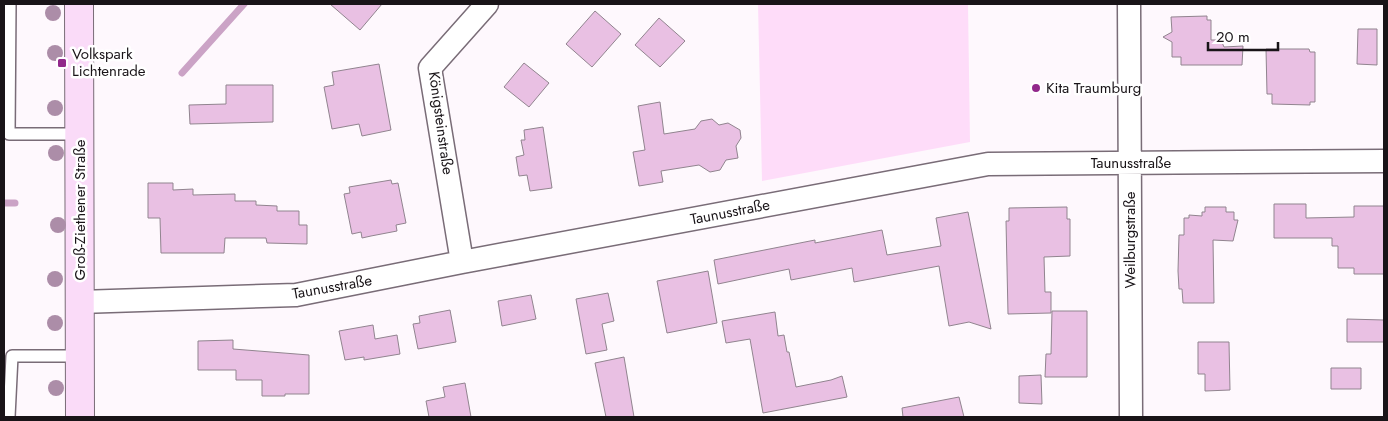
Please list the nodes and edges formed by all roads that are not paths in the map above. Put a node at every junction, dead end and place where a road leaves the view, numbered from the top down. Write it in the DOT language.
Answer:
graph roads {
  1 [pos="10,4"];
  2 [pos="79,4"];
  3 [pos="486,4"];
  4 [pos="1129,4"];
  5 [pos="79,134"];
  6 [pos="1384,161"];
  7 [pos="1130,163"];
  8 [pos="462,262"];
  9 [pos="80,302"];
  10 [pos="80,356"];
  11 [pos="9,417"];
  12 [pos="80,417"];
  13 [pos="1131,417"];
  1 -- 5 [label="lane"];
  2 -- 5 [label="street, Groß-Ziethener Straße"];
  3 -- 8 [label="street, Königsteinstraße"];
  4 -- 7 [label="street, Weilburgstraße"];
  5 -- 9 [label="street, Groß-Ziethener Straße"];
  6 -- 7 [label="street, Taunusstraße"];
  7 -- 8 [label="street, Taunusstraße"];
  7 -- 13 [label="street, Weilburgstraße"];
  8 -- 9 [label="street, Taunusstraße"];
  9 -- 10 [label="street, Groß-Ziethener Straße"];
  10 -- 11 [label="lane"];
  10 -- 12 [label="street, Groß-Ziethener Straße"];
}
